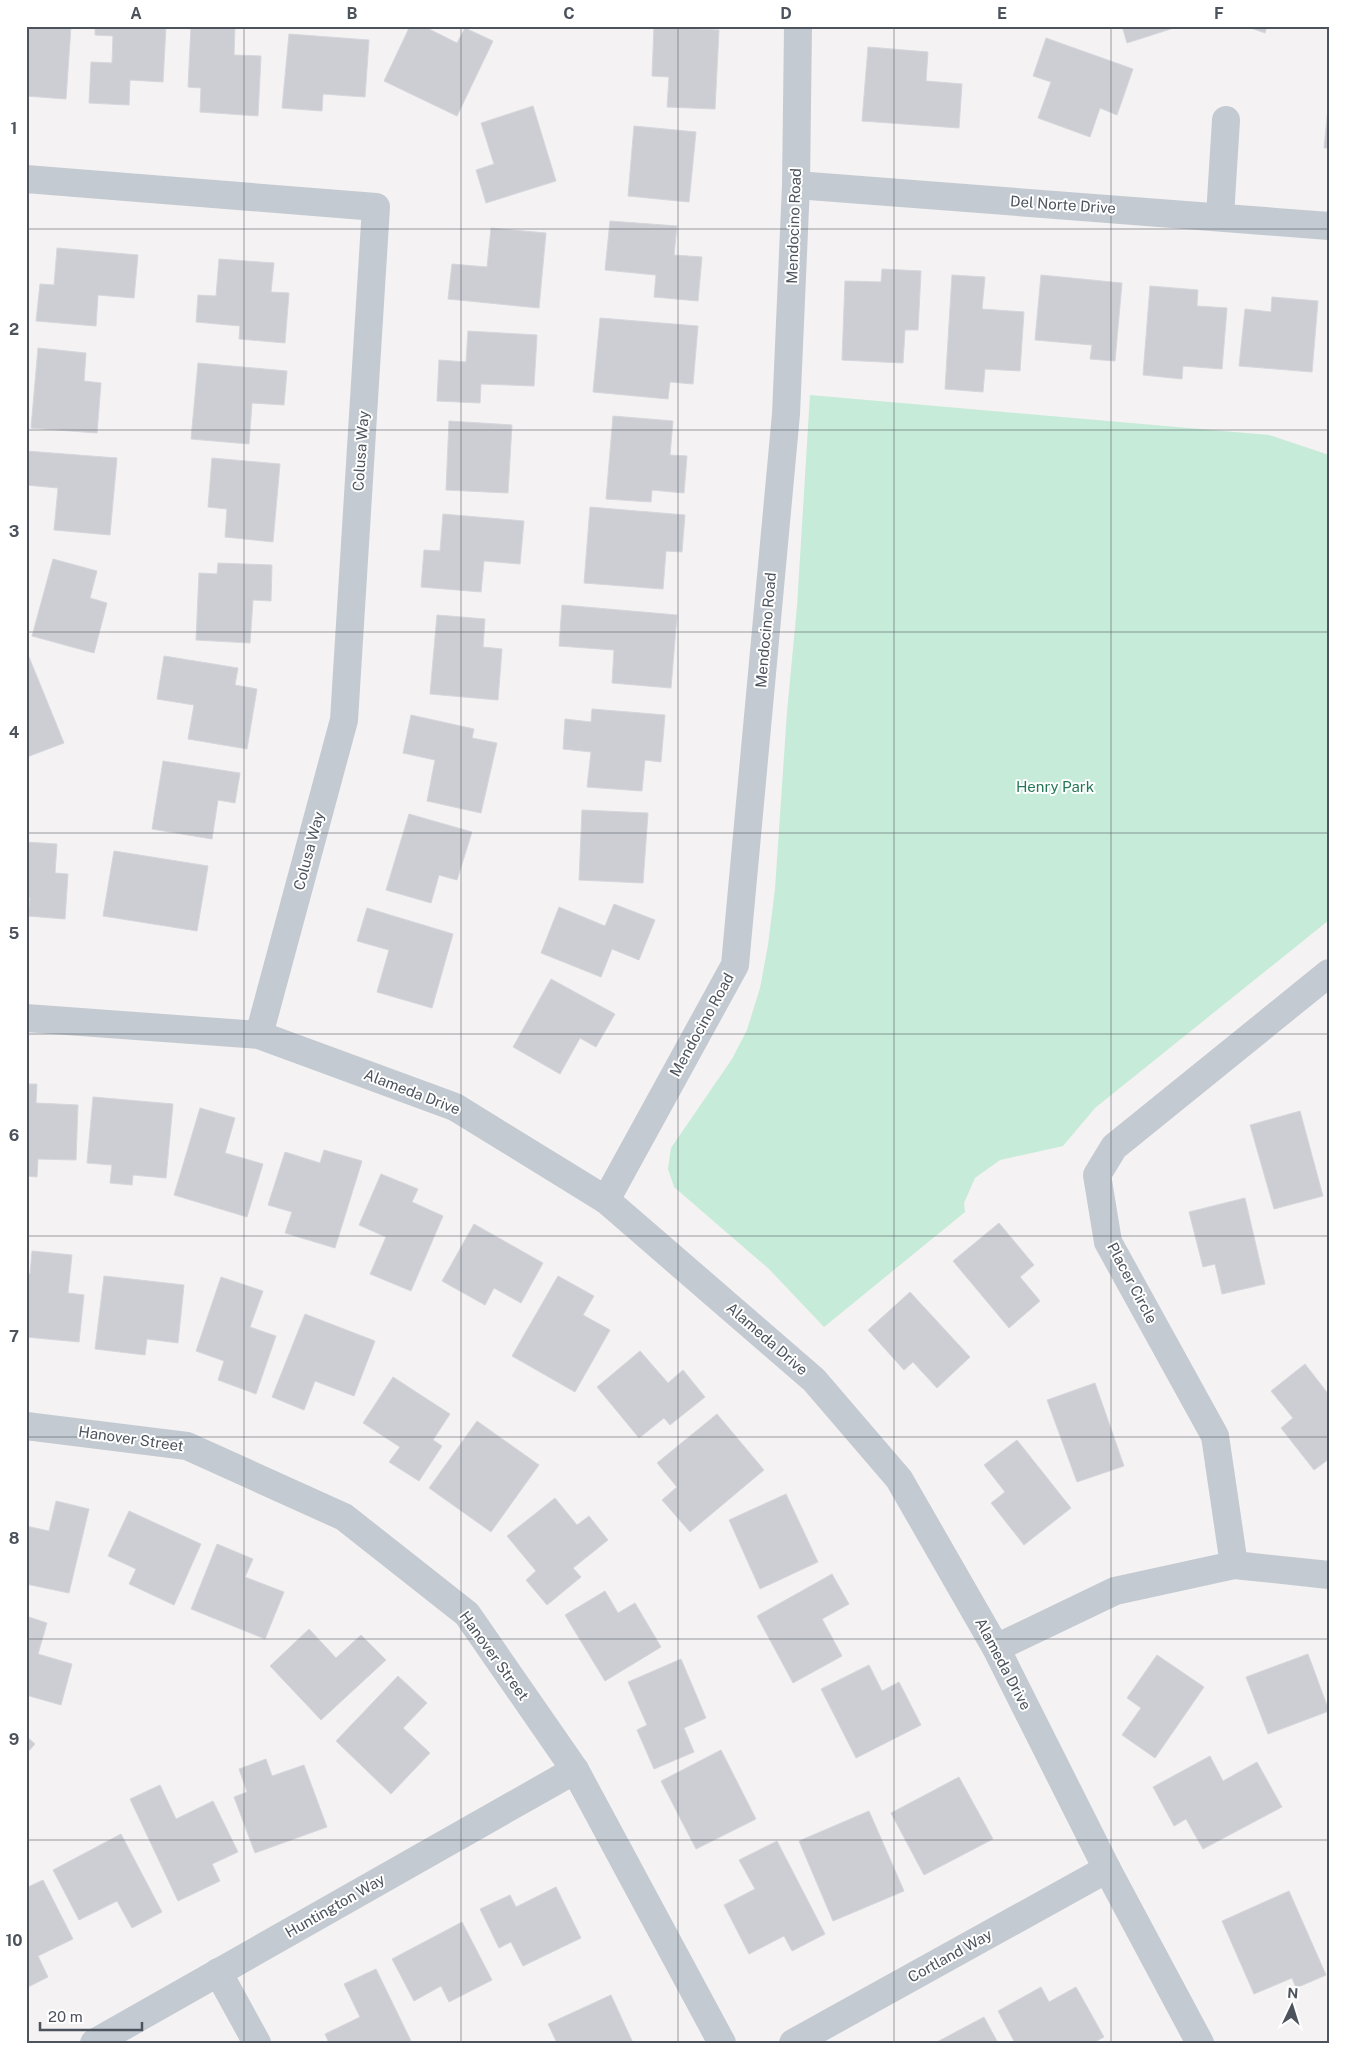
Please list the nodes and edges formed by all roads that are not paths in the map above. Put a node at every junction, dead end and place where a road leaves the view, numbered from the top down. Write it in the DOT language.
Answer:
graph roads {
  1 [pos="798,26"];
  2 [pos="1226,120"];
  3 [pos="26,179"];
  4 [pos="796,185"];
  5 [pos="1220,216"];
  6 [pos="1329,226"];
  7 [pos="1325,983"];
  8 [pos="26,1018"];
  9 [pos="259,1035"];
  10 [pos="606,1200"];
  11 [pos="26,1426"];
  12 [pos="1234,1565"];
  13 [pos="1329,1575"];
  14 [pos="996,1648"];
  15 [pos="575,1770"];
  16 [pos="1107,1869"];
  17 [pos="218,1972"];
  18 [pos="94,2043"];
  19 [pos="257,2043"];
  20 [pos="722,2043"];
  21 [pos="793,2043"];
  22 [pos="1200,2043"];
  1 -- 4 [label="street, Mendocino Road"];
  2 -- 5 [label="street"];
  3 -- 9 [label="street, Colusa Way"];
  4 -- 5 [label="street, Del Norte Drive"];
  4 -- 10 [label="street, Mendocino Road"];
  5 -- 6 [label="street, Del Norte Drive"];
  7 -- 12 [label="street, Placer Circle"];
  8 -- 9 [label="street, Alameda Drive"];
  9 -- 10 [label="street, Alameda Drive"];
  10 -- 14 [label="street, Alameda Drive"];
  11 -- 15 [label="street, Hanover Street"];
  12 -- 13 [label="street"];
  12 -- 14 [label="street"];
  14 -- 16 [label="street, Alameda Drive"];
  15 -- 17 [label="street, Huntington Way"];
  15 -- 20 [label="street, Hanover Street"];
  16 -- 21 [label="street, Cortland Way"];
  16 -- 22 [label="street, Alameda Drive"];
  17 -- 18 [label="street, Huntington Way"];
  17 -- 19 [label="street"];
}
